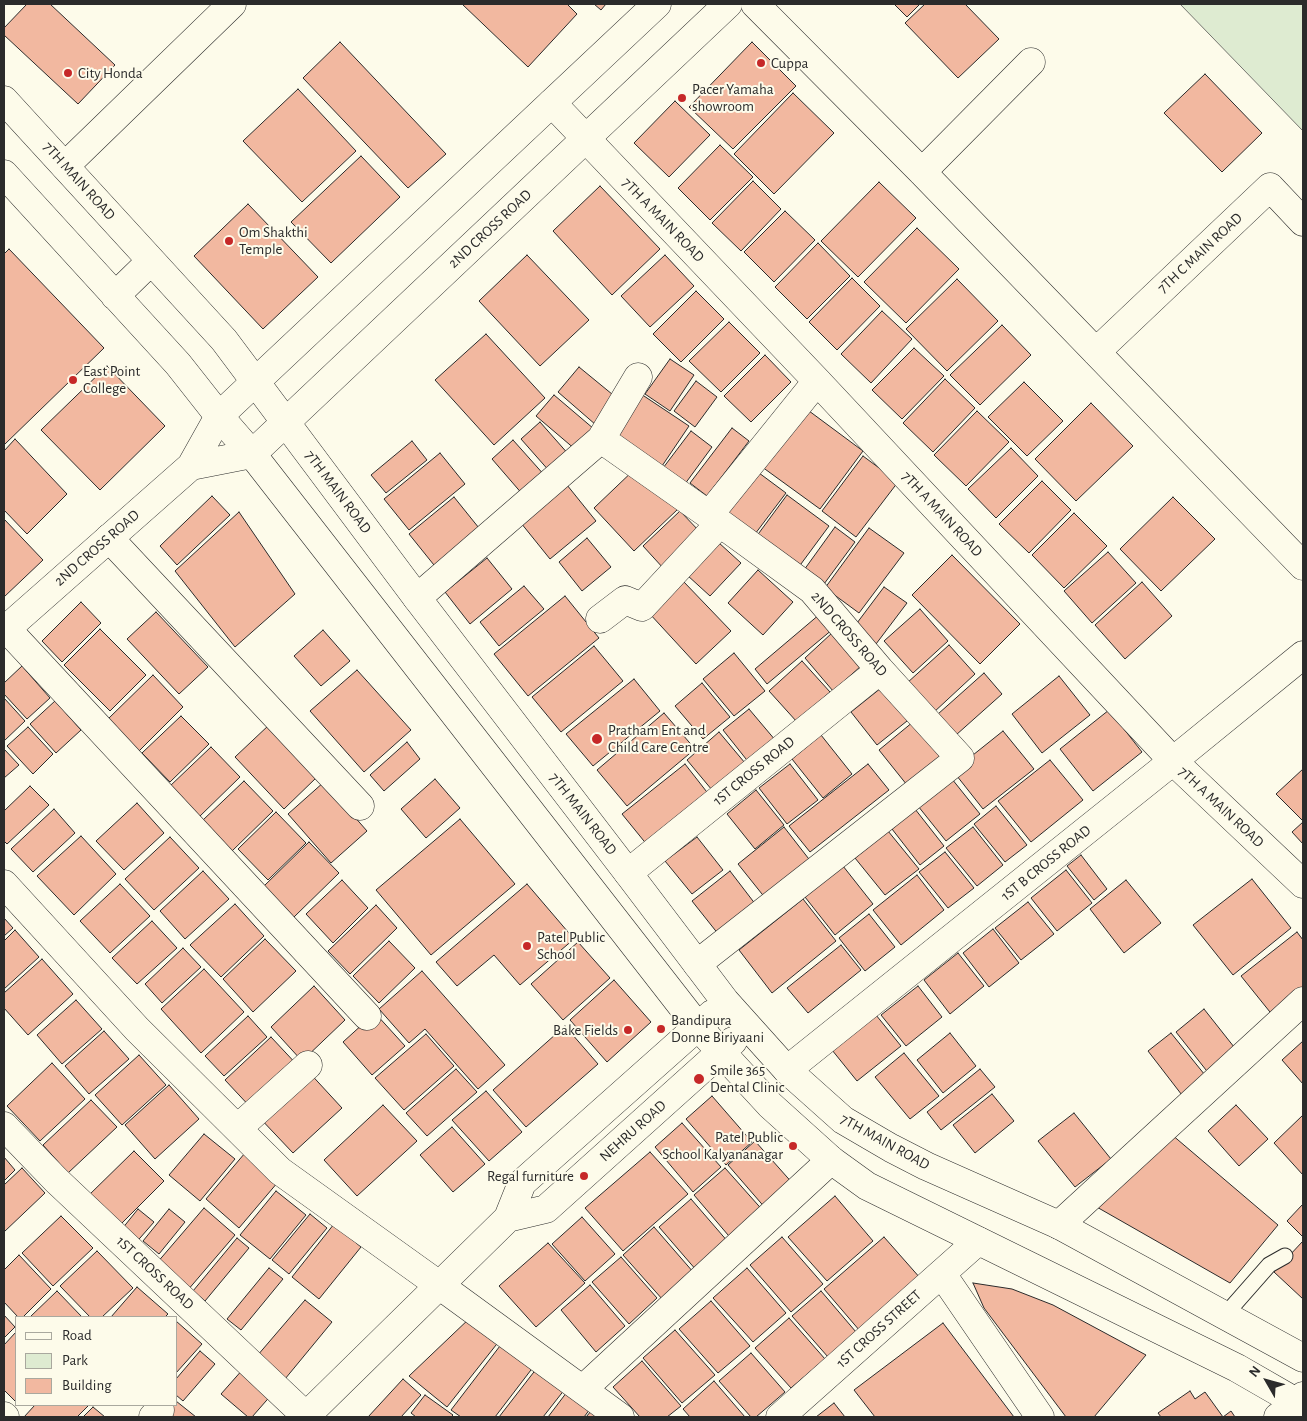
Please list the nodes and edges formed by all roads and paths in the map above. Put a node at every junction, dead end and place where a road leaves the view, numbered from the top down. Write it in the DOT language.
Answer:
graph roads {
  1 [pos="232,4"];
  2 [pos="657,4"];
  3 [pos="728,4"];
  4 [pos="755,4"];
  5 [pos="1031,62"];
  6 [pos="4,100"];
  7 [pos="552,102"];
  8 [pos="585,139"];
  9 [pos="64,166"];
  10 [pos="922,172"];
  11 [pos="4,174"];
  12 [pos="1303,222"];
  13 [pos="151,261"];
  14 [pos="115,296"];
  15 [pos="1096,352"];
  16 [pos="638,377"];
  17 [pos="256,381"];
  18 [pos="817,381"];
  19 [pos="219,416"];
  20 [pos="286,422"];
  21 [pos="601,439"];
  22 [pos="252,454"];
  23 [pos="191,466"];
  24 [pos="715,519"];
  25 [pos="109,538"];
  26 [pos="1303,566"];
  27 [pos="417,598"];
  28 [pos="600,619"];
  29 [pos="5,628"];
  30 [pos="1303,655"];
  31 [pos="880,670"];
  32 [pos="1173,762"];
  33 [pos="360,806"];
  34 [pos="628,872"];
  35 [pos="4,884"];
  36 [pos="1303,884"];
  37 [pos="697,964"];
  38 [pos="725,1000"];
  39 [pos="1303,1001"];
  40 [pos="367,1016"];
  41 [pos="749,1027"];
  42 [pos="699,1028"];
  43 [pos="720,1052"];
  44 [pos="308,1064"];
  45 [pos="787,1070"];
  46 [pos="4,1126"];
  47 [pos="238,1128"];
  48 [pos="831,1160"];
  49 [pos="508,1218"];
  50 [pos="1059,1225"];
  51 [pos="978,1241"];
  52 [pos="1285,1256"];
  53 [pos="942,1274"];
  54 [pos="439,1285"];
  55 [pos="1225,1315"];
  56 [pos="1302,1355"];
  57 [pos="583,1389"];
  58 [pos="1295,1406"];
  59 [pos="306,1417"];
  60 [pos="620,1417"];
  61 [pos="780,1417"];
  62 [pos="1040,1417"];
  1 -- 9 [label="street"];
  2 -- 7 [label="street"];
  3 -- 8 [label="street, 2ND CROSS ROAD"];
  4 -- 10 [label="street"];
  5 -- 10 [label="street"];
  6 -- 9 [label="street, 7TH MAIN ROAD"];
  7 -- 8 [label="street, 7TH A MAIN ROAD"];
  7 -- 17 [label="street"];
  8 -- 18 [label="street, 7TH A MAIN ROAD"];
  8 -- 20 [label="street, 2ND CROSS ROAD"];
  9 -- 13 [label="street, 7TH MAIN ROAD"];
  10 -- 15 [label="street"];
  11 -- 14 [label="street"];
  12 -- 15 [label="street, 7TH C MAIN ROAD"];
  13 -- 14 [label="street"];
  13 -- 17 [label="street, 7TH MAIN ROAD"];
  14 -- 19 [label="street"];
  15 -- 26 [label="street"];
  16 -- 21 [label="street"];
  17 -- 19 [label="street"];
  17 -- 20 [label="street, 7TH MAIN ROAD"];
  18 -- 24 [label="street"];
  18 -- 32 [label="street, 7TH A MAIN ROAD"];
  19 -- 22 [label="street"];
  19 -- 23 [label="street"];
  20 -- 22 [label="street, 2ND CROSS ROAD"];
  20 -- 27 [label="street, 7TH MAIN ROAD"];
  21 -- 24 [label="street, 2ND CROSS ROAD"];
  21 -- 27 [label="street"];
  22 -- 23 [label="street"];
  22 -- 42 [label="street"];
  23 -- 25 [label="street, 2ND CROSS ROAD"];
  24 -- 28 [label="street"];
  24 -- 31 [label="street, 2ND CROSS ROAD"];
  25 -- 29 [label="street, 2ND CROSS ROAD"];
  25 -- 33 [label="street"];
  27 -- 34 [label="street, 7TH MAIN ROAD"];
  29 -- 40 [label="street"];
  30 -- 32 [label="street, 1ST B CROSS ROAD"];
  31 -- 34 [label="street, 1ST CROSS ROAD"];
  31 -- 37 [label="street, 2ND CROSS ROAD"];
  32 -- 36 [label="street, 7TH A MAIN ROAD"];
  32 -- 45 [label="street, 1ST B CROSS ROAD"];
  34 -- 37 [label="street, 7TH MAIN ROAD"];
  35 -- 47 [label="street"];
  37 -- 38 [label="street, 7TH MAIN ROAD"];
  38 -- 41 [label="street, 7TH MAIN ROAD"];
  38 -- 42 [label="street"];
  39 -- 50 [label="street"];
  41 -- 43 [label="street, NEHRU ROAD"];
  41 -- 45 [label="street, 7TH MAIN ROAD"];
  42 -- 43 [label="street"];
  42 -- 49 [label="street"];
  43 -- 48 [label="street"];
  43 -- 49 [label="street, NEHRU ROAD"];
  44 -- 47 [label="street"];
  45 -- 50 [label="street, 7TH MAIN ROAD"];
  46 -- 59 [label="street, 1ST CROSS ROAD"];
  47 -- 54 [label="street"];
  48 -- 51 [label="street"];
  48 -- 57 [label="street"];
  49 -- 54 [label="street"];
  50 -- 55 [label="street, 7TH MAIN ROAD"];
  51 -- 53 [label="street, 1ST CROSS STREET"];
  51 -- 58 [label="street"];
  52 -- 55 [label="lane"];
  53 -- 61 [label="street, 1ST CROSS STREET"];
  53 -- 62 [label="street"];
  54 -- 57 [label="street"];
  54 -- 59 [label="street"];
  55 -- 56 [label="street, 7TH MAIN ROAD"];
  57 -- 60 [label="street"];
}
